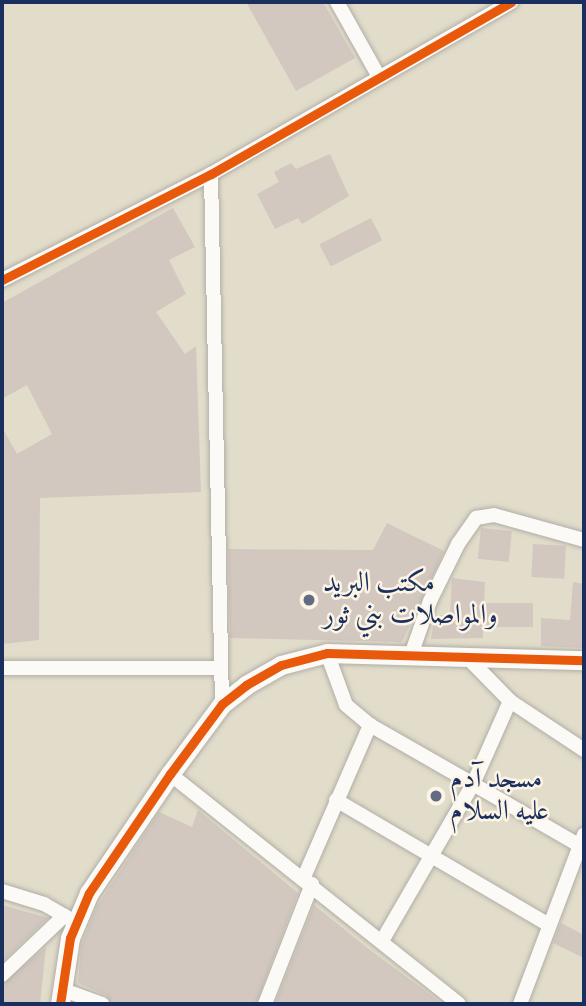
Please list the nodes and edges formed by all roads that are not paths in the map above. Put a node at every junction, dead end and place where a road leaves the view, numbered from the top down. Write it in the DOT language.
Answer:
graph roads {
  1 [pos="337,2"];
  2 [pos="511,2"];
  3 [pos="378,75"];
  4 [pos="211,174"];
  5 [pos="2,280"];
  6 [pos="584,540"];
  7 [pos="327,653"];
  8 [pos="411,655"];
  9 [pos="466,656"];
  10 [pos="584,660"];
  11 [pos="2,668"];
  12 [pos="221,668"];
  13 [pos="510,701"];
  14 [pos="222,704"];
  15 [pos="370,724"];
  16 [pos="584,750"];
  17 [pos="170,774"];
  18 [pos="473,784"];
  19 [pos="336,800"];
  20 [pos="583,843"];
  21 [pos="430,859"];
  22 [pos="308,881"];
  23 [pos="2,891"];
  24 [pos="70,919"];
  25 [pos="549,925"];
  26 [pos="382,941"];
  27 [pos="2,975"];
  28 [pos="61,996"];
  29 [pos="455,1003"];
  30 [pos="102,1004"];
  31 [pos="265,1004"];
  32 [pos="520,1004"];
  1 -- 3 [label="street"];
  2 -- 3 [label="street"];
  3 -- 4 [label="street"];
  4 -- 5 [label="street"];
  4 -- 12 [label="street"];
  6 -- 8 [label="street"];
  7 -- 8 [label="street"];
  7 -- 14 [label="street"];
  7 -- 15 [label="street"];
  8 -- 9 [label="street"];
  9 -- 10 [label="street"];
  9 -- 13 [label="street"];
  11 -- 12 [label="street"];
  12 -- 14 [label="street"];
  13 -- 16 [label="street"];
  13 -- 18 [label="street"];
  14 -- 17 [label="street"];
  15 -- 18 [label="street"];
  15 -- 19 [label="street"];
  17 -- 22 [label="street"];
  17 -- 24 [label="street"];
  18 -- 20 [label="street"];
  18 -- 21 [label="street"];
  19 -- 21 [label="street"];
  19 -- 22 [label="street"];
  20 -- 25 [label="street"];
  21 -- 25 [label="street"];
  21 -- 26 [label="street"];
  22 -- 26 [label="street"];
  22 -- 31 [label="street"];
  23 -- 24 [label="street"];
  24 -- 27 [label="street"];
  24 -- 28 [label="street"];
  25 -- 32 [label="street"];
  26 -- 29 [label="street"];
  28 -- 30 [label="street"];
}
